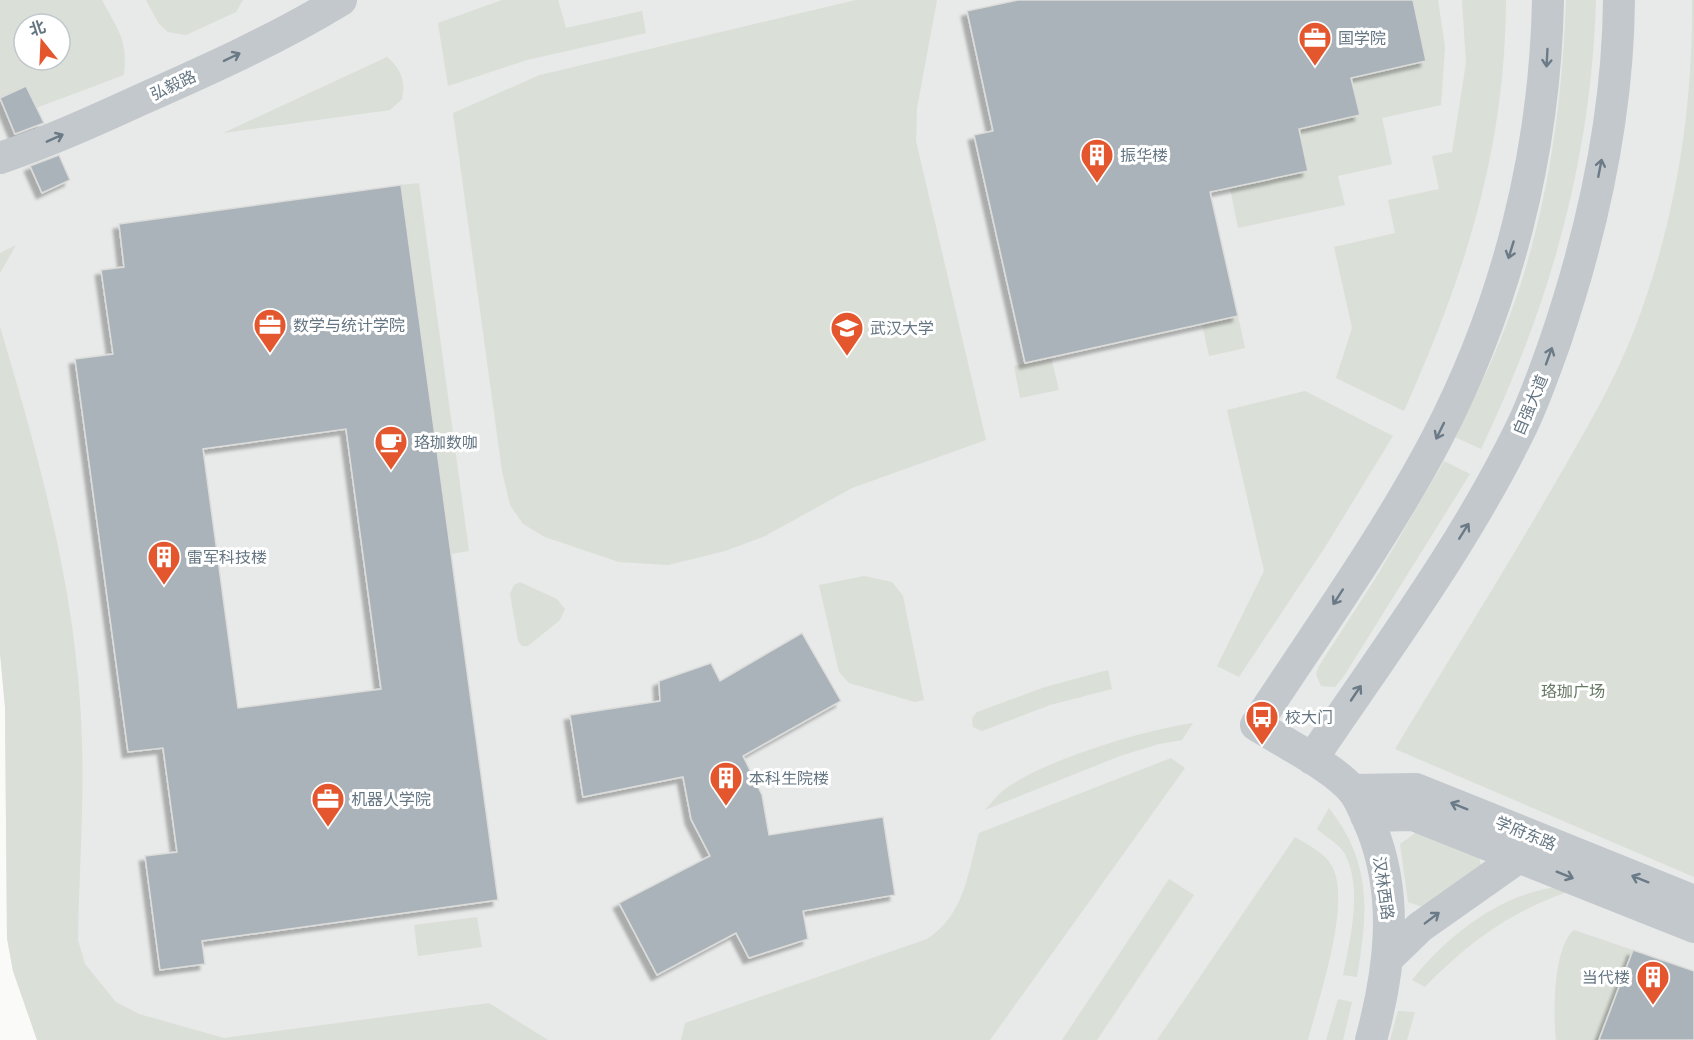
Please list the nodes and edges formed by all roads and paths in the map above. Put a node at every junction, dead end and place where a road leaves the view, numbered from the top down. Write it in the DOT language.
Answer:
graph roads {
  1 [pos="341,0"];
  2 [pos="1548,0"];
  3 [pos="1619,0"];
  4 [pos="0,159"];
  5 [pos="1312,759"];
  6 [pos="1359,803"];
  7 [pos="1519,857"];
  8 [pos="1694,901"];
  9 [pos="1694,927"];
  10 [pos="1388,958"];
  11 [pos="1371,1040"];
  4 -- 1 [label="street, 弘毅路, one-way"];
  2 -- 5 [label="street, one-way"];
  5 -- 3 [label="street, 自强大道, one-way"];
  5 -- 6 [label="street"];
  6 -- 7 [label="street, 学府东路"];
  8 -- 6 [label="street, 学府东路, one-way"];
  6 -- 10 [label="street, 汉林西路"];
  7 -- 9 [label="street, 学府东路, one-way"];
  10 -- 7 [label="street, one-way"];
  10 -- 11 [label="street, 汉林西路"];
}
